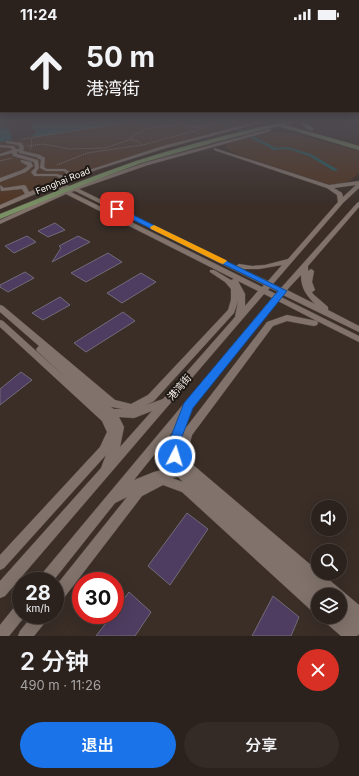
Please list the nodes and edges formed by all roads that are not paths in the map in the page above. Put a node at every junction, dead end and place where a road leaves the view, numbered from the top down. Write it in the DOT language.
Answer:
graph roads {
  1 [pos="21,149"];
  2 [pos="22,149"];
  3 [pos="158,149"];
  4 [pos="168,149"];
  5 [pos="186,149"];
  6 [pos="197,149"];
  7 [pos="217,149"];
  8 [pos="14,152"];
  9 [pos="0,156"];
  10 [pos="18,157"];
  11 [pos="73,177"];
  12 [pos="67,179"];
  13 [pos="0,180"];
  14 [pos="359,184"];
  15 [pos="0,187"];
  16 [pos="329,187"];
  17 [pos="67,189"];
  18 [pos="28,194"];
  19 [pos="341,202"];
  20 [pos="358,205"];
  21 [pos="0,207"];
  22 [pos="0,210"];
  23 [pos="0,217"];
  24 [pos="0,222"];
  25 [pos="280,258"];
  26 [pos="291,260"];
  27 [pos="236,261"];
  28 [pos="227,263"];
  29 [pos="308,269"];
  30 [pos="212,271"];
  31 [pos="225,271"];
  32 [pos="266,287"];
  33 [pos="280,294"];
  34 [pos="332,307"];
  35 [pos="0,308"];
  36 [pos="0,314"];
  37 [pos="332,315"];
  38 [pos="239,318"];
  39 [pos="316,320"];
  40 [pos="0,323"];
  41 [pos="255,324"];
  42 [pos="359,328"];
  43 [pos="359,339"];
  44 [pos="167,401"];
  45 [pos="188,406"];
  46 [pos="112,412"];
  47 [pos="180,472"];
  48 [pos="103,474"];
  49 [pos="107,505"];
  50 [pos="0,564"];
  51 [pos="52,572"];
  52 [pos="64,587"];
  53 [pos="314,588"];
  54 [pos="329,588"];
  55 [pos="0,592"];
  56 [pos="311,601"];
  57 [pos="347,604"];
  58 [pos="359,614"];
  59 [pos="347,617"];
  60 [pos="12,621"];
  61 [pos="35,624"];
  62 [pos="338,624"];
  63 [pos="359,628"];
  64 [pos="0,636"];
  65 [pos="25,636"];
  66 [pos="351,636"];
  1 -- 8 [label="street"];
  2 -- 11 [label="street"];
  3 -- 11 [label="street"];
  4 -- 17 [label="main road, Fenghai Road"];
  5 -- 17 [label="main road, Fenghai Road"];
  6 -- 17 [label="street"];
  7 -- 16 [label="street"];
  8 -- 9 [label="street"];
  8 -- 10 [label="street"];
  10 -- 12 [label="street"];
  10 -- 13 [label="street"];
  11 -- 12 [label="street"];
  12 -- 18 [label="street"];
  14 -- 16 [label="street"];
  14 -- 19 [label="street, 港湾街"];
  15 -- 18 [label="street"];
  16 -- 19 [label="street"];
  17 -- 22 [label="main road, Fenghai Road"];
  17 -- 23 [label="main road, Fenghai Road"];
  17 -- 24 [label="street"];
  17 -- 28 [label="street"];
  17 -- 31 [label="street"];
  18 -- 21 [label="street"];
  19 -- 26 [label="street, 港湾街"];
  20 -- 29 [label="street, 港湾街"];
  25 -- 27 [label="street"];
  26 -- 28 [label="street"];
  26 -- 32 [label="street, 港湾街"];
  28 -- 32 [label="street"];
  29 -- 33 [label="street, 港湾街"];
  29 -- 34 [label="street"];
  29 -- 37 [label="street"];
  30 -- 35 [label="street"];
  31 -- 32 [label="street"];
  31 -- 38 [label="street"];
  32 -- 33 [label="street"];
  32 -- 38 [label="street, 港湾街"];
  33 -- 37 [label="street"];
  33 -- 39 [label="street"];
  33 -- 41 [label="street, 港湾街"];
  36 -- 46 [label="street"];
  37 -- 42 [label="street"];
  38 -- 44 [label="street, 港湾街"];
  39 -- 41 [label="street"];
  39 -- 43 [label="street"];
  39 -- 54 [label="street"];
  40 -- 50 [label="street"];
  41 -- 45 [label="street, 港湾街"];
  44 -- 46 [label="street"];
  44 -- 48 [label="street, 港湾街"];
  45 -- 47 [label="street"];
  45 -- 49 [label="street, 港湾街"];
  46 -- 48 [label="street"];
  47 -- 49 [label="street"];
  47 -- 53 [label="street"];
  48 -- 55 [label="street, 港湾街"];
  49 -- 51 [label="street, 港湾街"];
  52 -- 56 [label="street"];
  57 -- 58 [label="street"];
  59 -- 63 [label="street"];
  60 -- 64 [label="street"];
  61 -- 65 [label="street"];
  62 -- 66 [label="street"];
}
